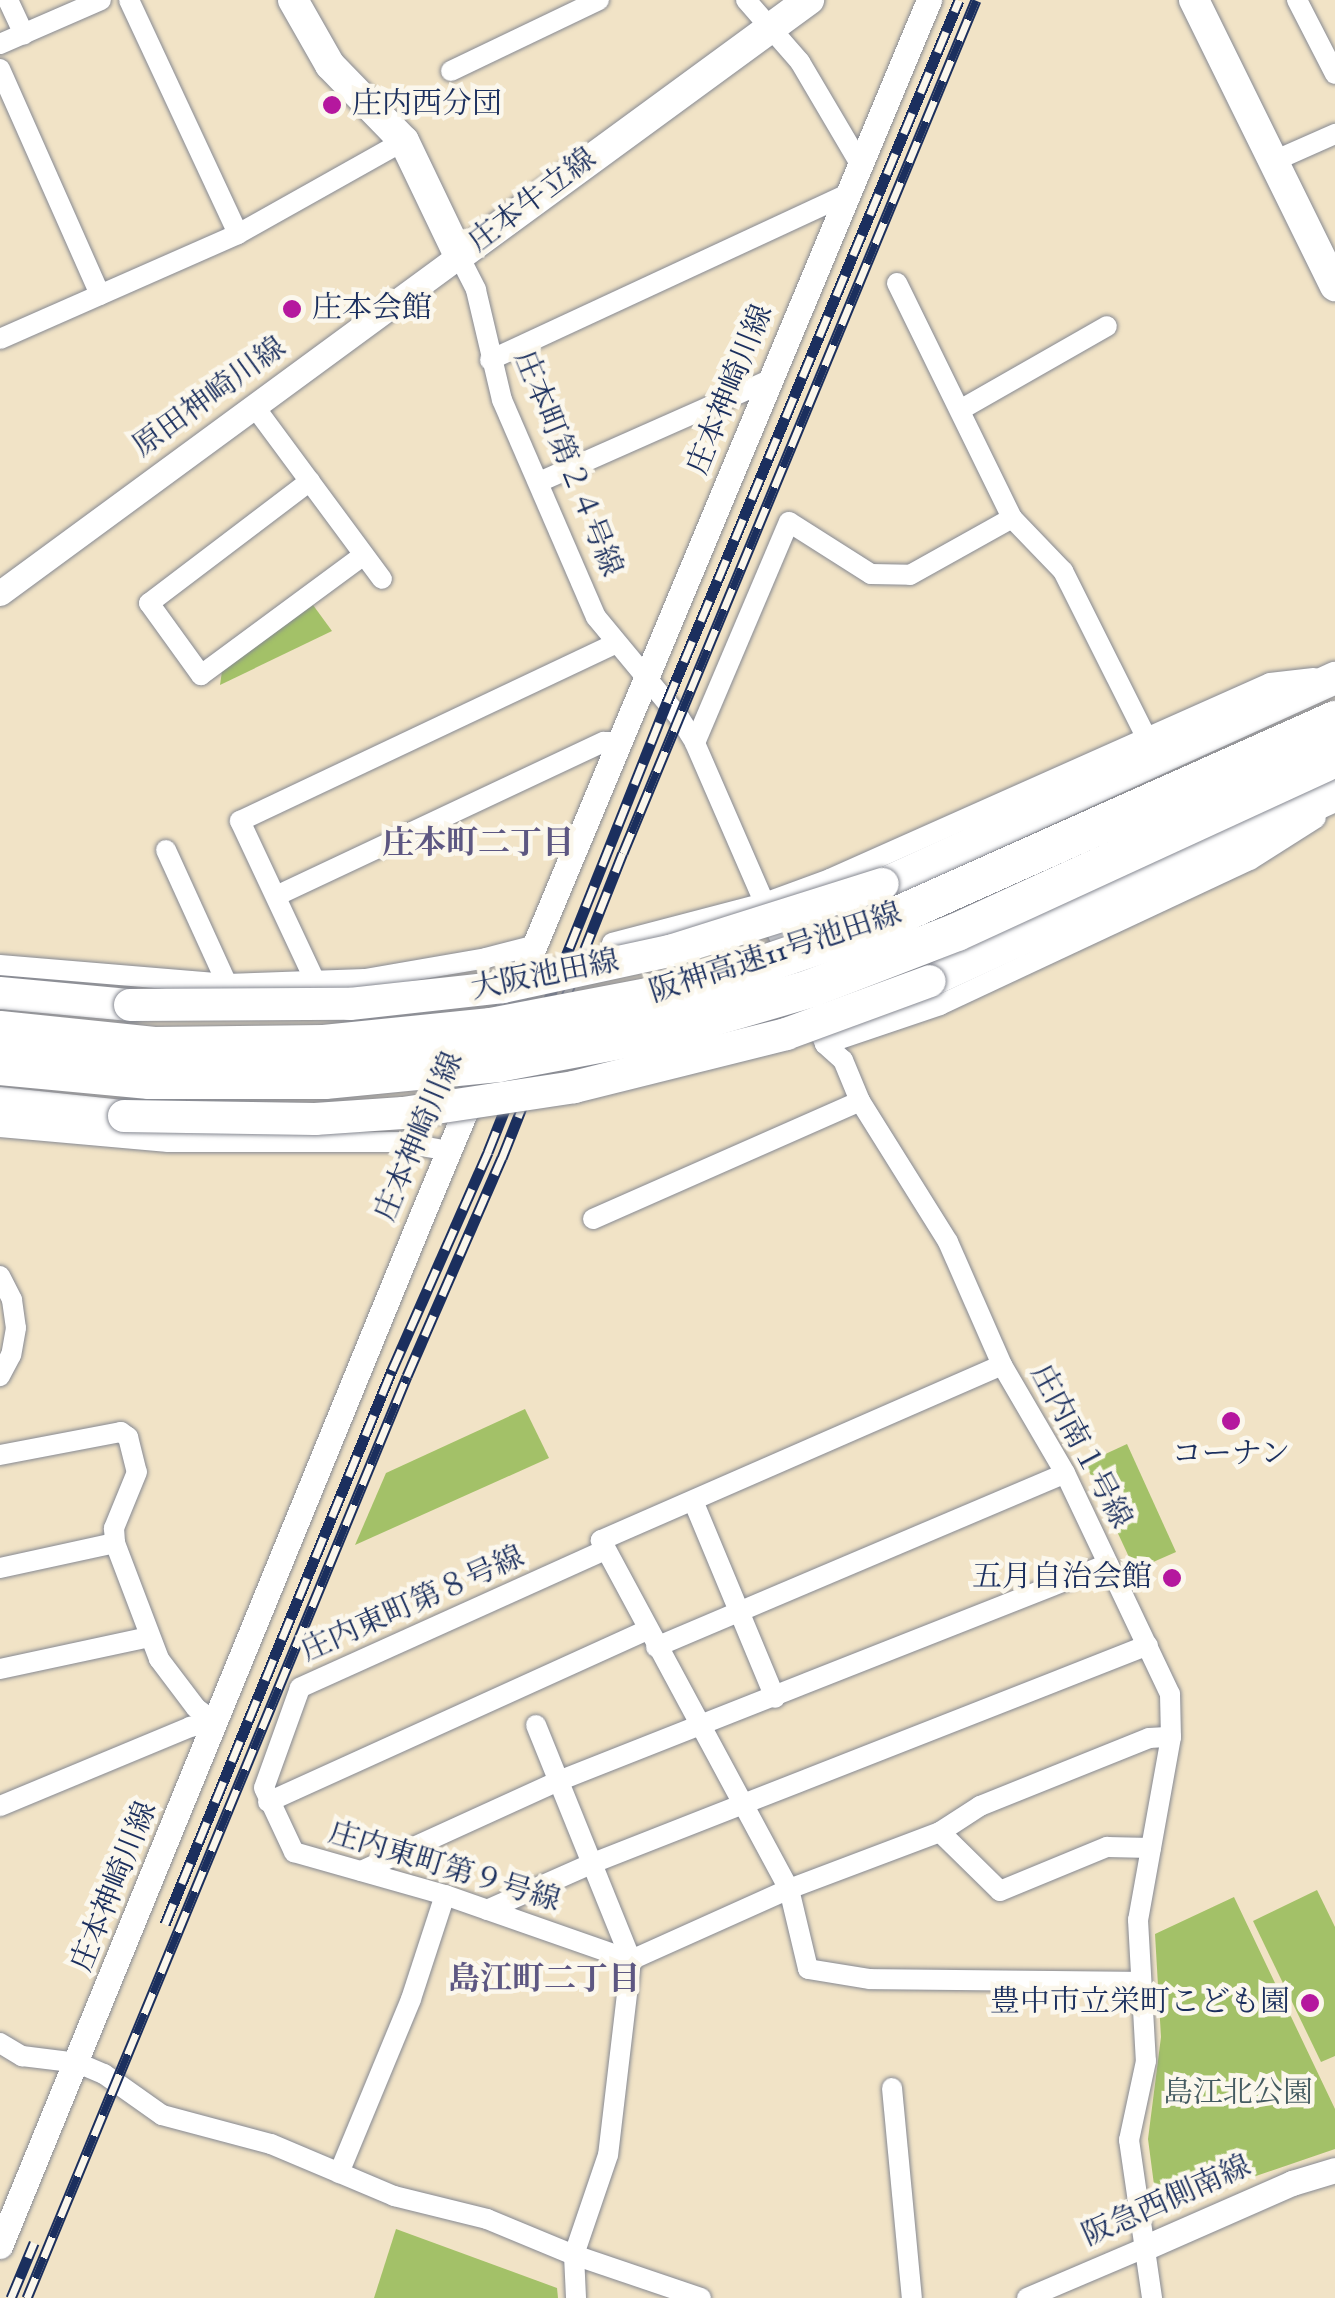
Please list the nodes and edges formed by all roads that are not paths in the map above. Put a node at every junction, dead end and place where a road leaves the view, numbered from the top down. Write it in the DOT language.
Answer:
graph roads {
  1 [pos="8,0"];
  2 [pos="101,0"];
  3 [pos="130,0"];
  4 [pos="293,0"];
  5 [pos="599,0"];
  6 [pos="746,0"];
  7 [pos="809,0"];
  8 [pos="929,0"];
  9 [pos="1194,0"];
  10 [pos="1297,0"];
  11 [pos="769,27"];
  12 [pos="24,34"];
  13 [pos="0,44"];
  14 [pos="0,69"];
  15 [pos="450,71"];
  16 [pos="1335,74"];
  17 [pos="1335,134"];
  18 [pos="404,142"];
  19 [pos="1274,161"];
  20 [pos="860,164"];
  21 [pos="844,196"];
  22 [pos="238,234"];
  23 [pos="459,256"];
  24 [pos="897,283"];
  25 [pos="1335,286"];
  26 [pos="100,295"];
  27 [pos="1106,326"];
  28 [pos="0,339"];
  29 [pos="490,360"];
  30 [pos="771,379"];
  31 [pos="254,406"];
  32 [pos="960,410"];
  33 [pos="310,481"];
  34 [pos="539,482"];
  35 [pos="1012,518"];
  36 [pos="364,555"];
  37 [pos="382,579"];
  38 [pos="0,593"];
  39 [pos="615,644"];
  40 [pos="1335,677"];
  41 [pos="648,678"];
  42 [pos="1335,720"];
  43 [pos="1146,738"];
  44 [pos="622,742"];
  45 [pos="695,743"];
  46 [pos="1335,758"];
  47 [pos="1335,796"];
  48 [pos="1335,806"];
  49 [pos="166,850"];
  50 [pos="276,896"];
  51 [pos="765,903"];
  52 [pos="612,943"];
  53 [pos="536,944"];
  54 [pos="0,966"];
  55 [pos="316,981"];
  56 [pos="227,984"];
  57 [pos="0,993"];
  58 [pos="0,1030"];
  59 [pos="825,1044"];
  60 [pos="0,1066"];
  61 [pos="860,1101"];
  62 [pos="0,1103"];
  63 [pos="0,1127"];
  64 [pos="449,1151"];
  65 [pos="593,1218"];
  66 [pos="0,1276"];
  67 [pos="1002,1365"];
  68 [pos="0,1376"];
  69 [pos="0,1455"];
  70 [pos="1065,1473"];
  71 [pos="694,1502"];
  72 [pos="115,1543"];
  73 [pos="605,1550"];
  74 [pos="1108,1564"];
  75 [pos="0,1568"];
  76 [pos="740,1614"];
  77 [pos="149,1637"];
  78 [pos="652,1638"];
  79 [pos="1148,1645"];
  80 [pos="0,1668"];
  81 [pos="775,1698"];
  82 [pos="217,1723"];
  83 [pos="536,1725"];
  84 [pos="699,1728"];
  85 [pos="1171,1737"];
  86 [pos="561,1780"];
  87 [pos="268,1802"];
  88 [pos="742,1804"];
  89 [pos="0,1806"];
  90 [pos="940,1832"];
  91 [pos="1151,1848"];
  92 [pos="593,1863"];
  93 [pos="361,1872"];
  94 [pos="788,1888"];
  95 [pos="445,1895"];
  96 [pos="487,1910"];
  97 [pos="631,1960"];
  98 [pos="1139,1982"];
  99 [pos="3,2049"];
  100 [pos="78,2063"];
  101 [pos="892,2088"];
  102 [pos="1335,2170"];
  103 [pos="340,2173"];
  104 [pos="0,2246"];
  105 [pos="1144,2248"];
  106 [pos="574,2255"];
  107 [pos="576,2298"];
  108 [pos="701,2298"];
  109 [pos="912,2298"];
  110 [pos="1027,2298"];
  111 [pos="1152,2298"];
  1 -- 12 [label="street"];
  2 -- 12 [label="street"];
  3 -- 22 [label="street"];
  4 -- 18 [label="main road, 庄本牛立線"];
  5 -- 15 [label="street"];
  6 -- 11 [label="street"];
  7 -- 11 [label="main road, 庄本牛立線"];
  8 -- 20 [label="street, 庄本神崎川線"];
  9 -- 19 [label="main road"];
  10 -- 16 [label="street"];
  11 -- 20 [label="street"];
  11 -- 23 [label="main road, 庄本牛立線"];
  12 -- 13 [label="street"];
  14 -- 26 [label="street"];
  17 -- 19 [label="street"];
  18 -- 22 [label="street"];
  18 -- 23 [label="main road, 庄本牛立線"];
  19 -- 25 [label="main road"];
  20 -- 21 [label="street, 庄本神崎川線"];
  21 -- 29 [label="street"];
  21 -- 30 [label="street, 庄本神崎川線"];
  22 -- 26 [label="street"];
  23 -- 29 [label="street, 庄本町第２４号線"];
  23 -- 31 [label="street, 原田神崎川線"];
  24 -- 32 [label="street"];
  26 -- 28 [label="street"];
  27 -- 32 [label="street"];
  29 -- 34 [label="street, 庄本町第２４号線"];
  30 -- 34 [label="street"];
  30 -- 41 [label="street, 庄本神崎川線"];
  31 -- 33 [label="street"];
  31 -- 38 [label="street, 原田神崎川線"];
  32 -- 35 [label="street"];
  33 -- 36 [label="street"];
  33 -- 36 [label="street"];
  34 -- 39 [label="street, 庄本町第２４号線"];
  35 -- 43 [label="street"];
  35 -- 45 [label="street"];
  36 -- 37 [label="street"];
  39 -- 41 [label="street, 庄本町第２４号線"];
  39 -- 50 [label="street"];
  40 -- 43 [label="street"];
  40 -- 57 [label="main road, 大阪池田線, bridge"];
  41 -- 44 [label="street, 庄本神崎川線"];
  41 -- 45 [label="street, 庄本町第２４号線"];
  42 -- 58 [label="highway, 阪神高速11号池田線, bridge"];
  43 -- 51 [label="street"];
  44 -- 50 [label="street"];
  44 -- 53 [label="street, 庄本神崎川線"];
  45 -- 51 [label="street, 庄内南１号線"];
  46 -- 60 [label="highway, 阪神高速11号池田線, bridge"];
  47 -- 62 [label="main road, bridge"];
  48 -- 59 [label="street"];
  49 -- 56 [label="street"];
  50 -- 55 [label="street"];
  51 -- 52 [label="street"];
  51 -- 59 [label="street, 庄内南１号線"];
  53 -- 55 [label="street"];
  53 -- 64 [label="street, 庄本神崎川線"];
  54 -- 56 [label="street"];
  55 -- 56 [label="street"];
  59 -- 61 [label="street, 庄内南１号線"];
  61 -- 65 [label="street"];
  61 -- 67 [label="street, 庄内南１号線"];
  63 -- 64 [label="street"];
  64 -- 82 [label="street, 庄本神崎川線"];
  66 -- 68 [label="street"];
  67 -- 70 [label="street, 庄内南１号線"];
  67 -- 71 [label="street"];
  69 -- 72 [label="street"];
  70 -- 74 [label="street, 庄内南１号線"];
  70 -- 76 [label="street"];
  71 -- 73 [label="street, 庄内東町第８号線"];
  71 -- 76 [label="street"];
  72 -- 75 [label="street"];
  72 -- 77 [label="street"];
  73 -- 78 [label="street"];
  73 -- 87 [label="street, 庄内東町第８号線"];
  74 -- 79 [label="street, 庄内南１号線"];
  74 -- 81 [label="street"];
  76 -- 78 [label="street"];
  76 -- 81 [label="street"];
  77 -- 80 [label="street"];
  77 -- 82 [label="street"];
  78 -- 84 [label="street"];
  78 -- 87 [label="street"];
  79 -- 85 [label="street, 庄内南１号線"];
  79 -- 88 [label="street"];
  81 -- 84 [label="street"];
  82 -- 89 [label="street"];
  82 -- 100 [label="street, 庄本神崎川線"];
  83 -- 86 [label="street"];
  84 -- 86 [label="street"];
  84 -- 88 [label="street"];
  85 -- 90 [label="street"];
  85 -- 91 [label="street, 庄内南１号線"];
  86 -- 92 [label="street"];
  86 -- 93 [label="street"];
  87 -- 93 [label="street, 庄内東町第９号線"];
  88 -- 92 [label="street"];
  88 -- 94 [label="street"];
  90 -- 91 [label="street"];
  90 -- 94 [label="street"];
  91 -- 98 [label="street, 庄内南１号線"];
  92 -- 96 [label="street"];
  92 -- 97 [label="street"];
  93 -- 95 [label="street, 庄内東町第９号線"];
  94 -- 97 [label="street"];
  94 -- 98 [label="street"];
  95 -- 96 [label="street, 庄内東町第９号線"];
  95 -- 103 [label="street"];
  96 -- 97 [label="street, 庄内東町第９号線"];
  97 -- 106 [label="street"];
  98 -- 105 [label="street, 庄内南１号線"];
  99 -- 100 [label="street"];
  100 -- 103 [label="street"];
  100 -- 104 [label="street, 庄本神崎川線"];
  101 -- 109 [label="street"];
  102 -- 105 [label="street, 阪急西側南線"];
  103 -- 106 [label="street"];
  105 -- 110 [label="street, 阪急西側南線"];
  105 -- 111 [label="street, 庄内南１号線"];
  106 -- 107 [label="street"];
  106 -- 108 [label="street"];
}
